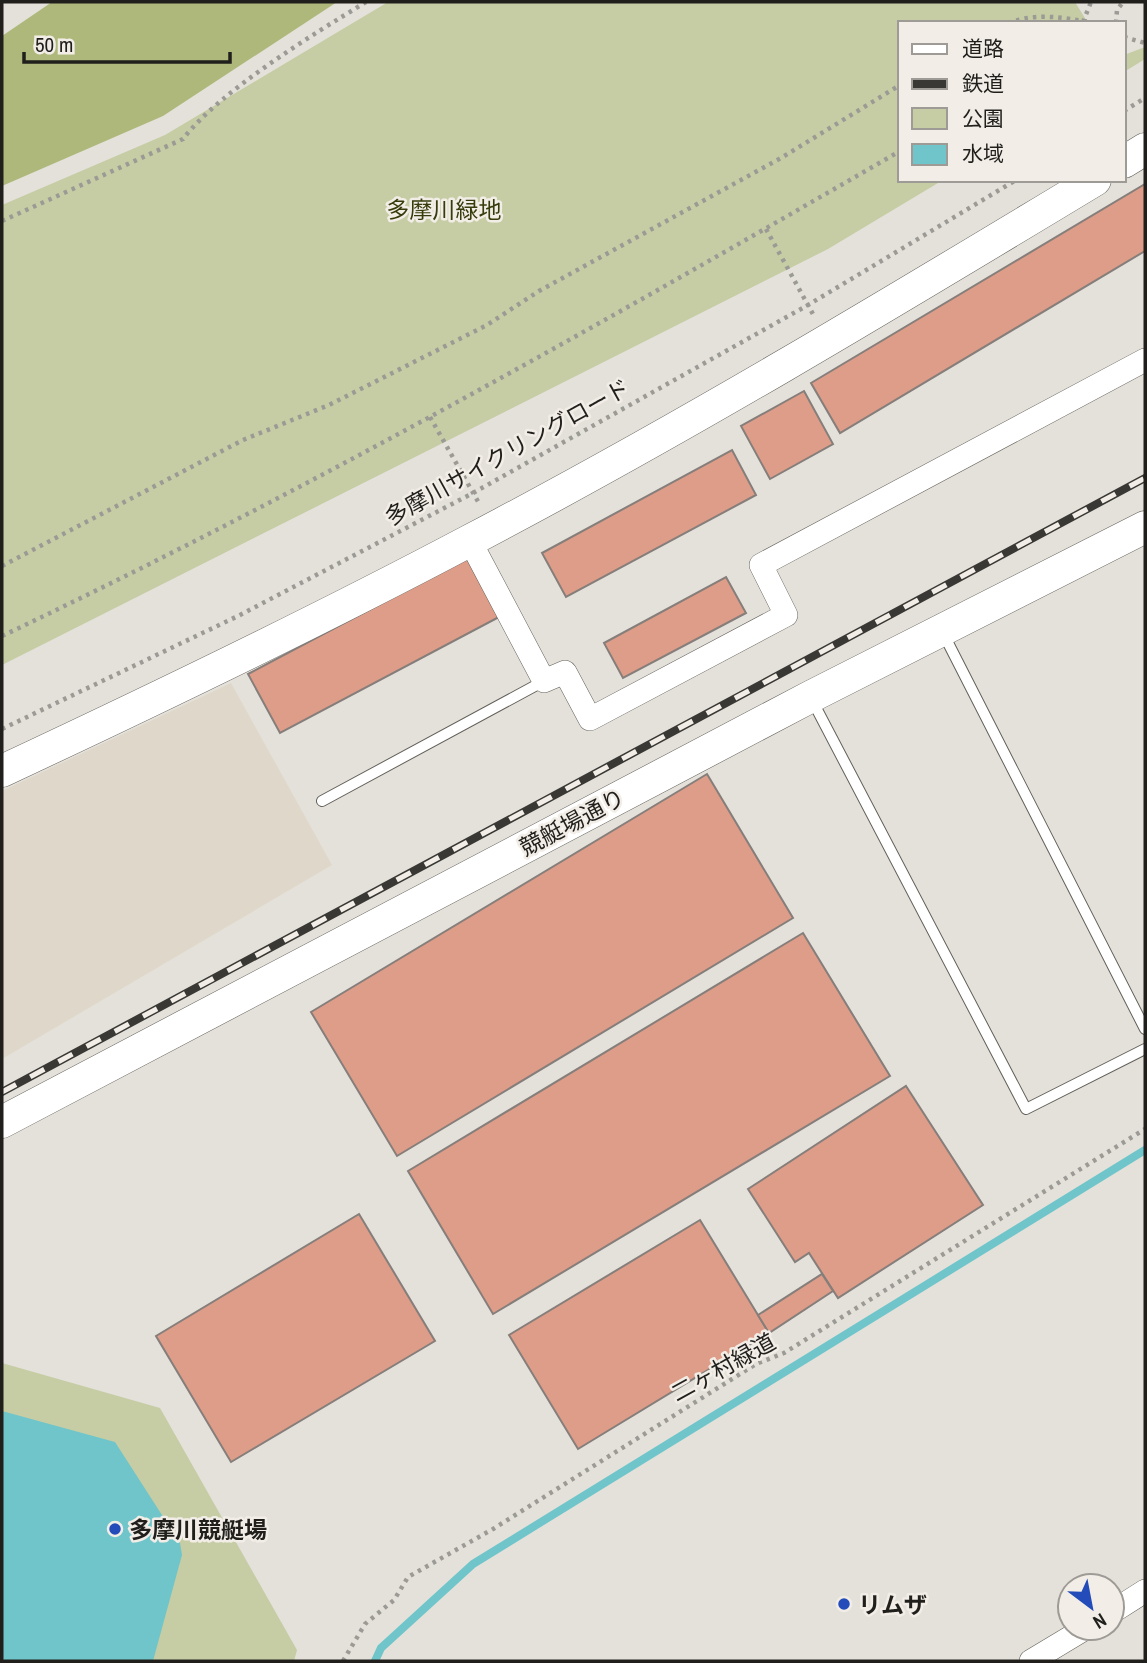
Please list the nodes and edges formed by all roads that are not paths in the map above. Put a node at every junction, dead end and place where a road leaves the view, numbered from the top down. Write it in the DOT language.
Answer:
graph roads {
  1 [pos="1145,149"];
  2 [pos="1126,161"];
  3 [pos="1092,182"];
  4 [pos="1145,360"];
  5 [pos="1145,527"];
  6 [pos="470,541"];
  7 [pos="942,630"];
  8 [pos="544,681"];
  9 [pos="810,697"];
  10 [pos="2,771"];
  11 [pos="322,801"];
  12 [pos="1145,1029"];
  13 [pos="1145,1049"];
  14 [pos="2,1122"];
  15 [pos="1145,1591"];
  16 [pos="1126,1603"];
  17 [pos="1063,1642"];
  18 [pos="1031,1661"];
  1 -- 2 [label="street"];
  3 -- 6 [label="street"];
  4 -- 8 [label="street"];
  5 -- 7 [label="street, 競艇場通り"];
  6 -- 8 [label="street"];
  6 -- 10 [label="street"];
  7 -- 9 [label="street, 競艇場通り"];
  7 -- 12 [label="lane"];
  8 -- 11 [label="lane"];
  9 -- 13 [label="lane"];
  9 -- 14 [label="street, 競艇場通り"];
  15 -- 16 [label="street"];
  17 -- 18 [label="street"];
}
